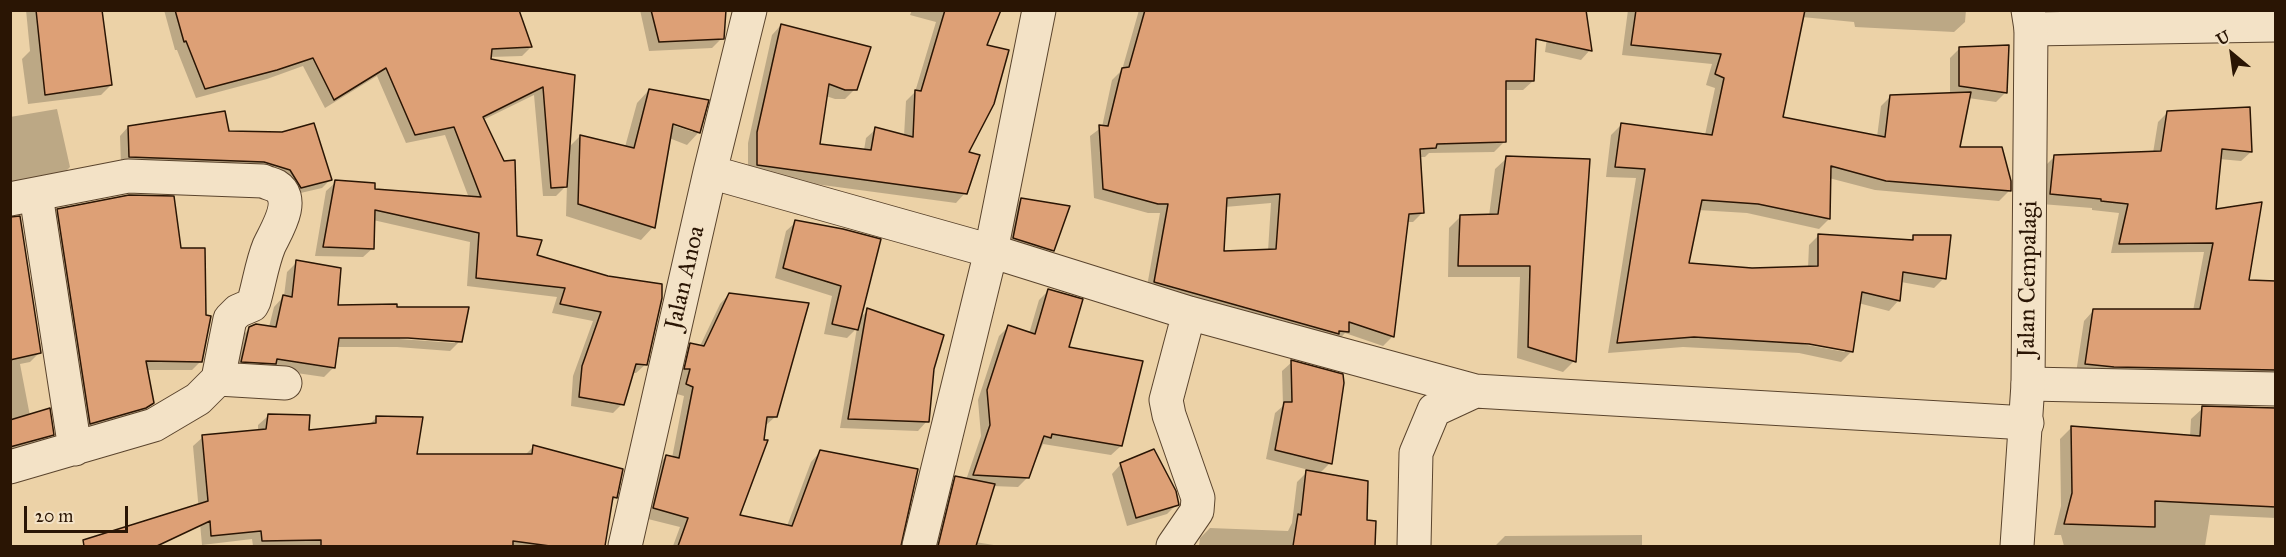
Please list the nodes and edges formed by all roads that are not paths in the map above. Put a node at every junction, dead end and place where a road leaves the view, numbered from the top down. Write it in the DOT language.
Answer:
graph roads {
  1 [pos="750,10"];
  2 [pos="1039,10"];
  3 [pos="2030,20"];
  4 [pos="2276,25"];
  5 [pos="710,172"];
  6 [pos="23,197"];
  7 [pos="991,251"];
  8 [pos="1189,313"];
  9 [pos="218,379"];
  10 [pos="285,383"];
  11 [pos="2028,384"];
  12 [pos="2276,389"];
  13 [pos="1475,391"];
  14 [pos="2027,423"];
  15 [pos="75,449"];
  16 [pos="10,467"];
  17 [pos="625,546"];
  18 [pos="919,546"];
  19 [pos="1173,546"];
  20 [pos="1414,546"];
  21 [pos="2017,546"];
  1 -- 5 [label="street, Jalan Anoa"];
  2 -- 7 [label="street"];
  3 -- 4 [label="street"];
  3 -- 11 [label="street, Jalan Cempalagi"];
  5 -- 7 [label="street"];
  5 -- 17 [label="street, Jalan Anoa"];
  6 -- 9 [label="street"];
  6 -- 15 [label="street"];
  7 -- 8 [label="street"];
  7 -- 18 [label="street"];
  8 -- 13 [label="street"];
  8 -- 19 [label="street"];
  9 -- 10 [label="street"];
  9 -- 15 [label="street"];
  11 -- 12 [label="street"];
  11 -- 14 [label="street, Jalan Cempalagi"];
  13 -- 14 [label="street"];
  13 -- 20 [label="street"];
  14 -- 21 [label="street, Jalan Cempalagi"];
  15 -- 16 [label="street"];
}
